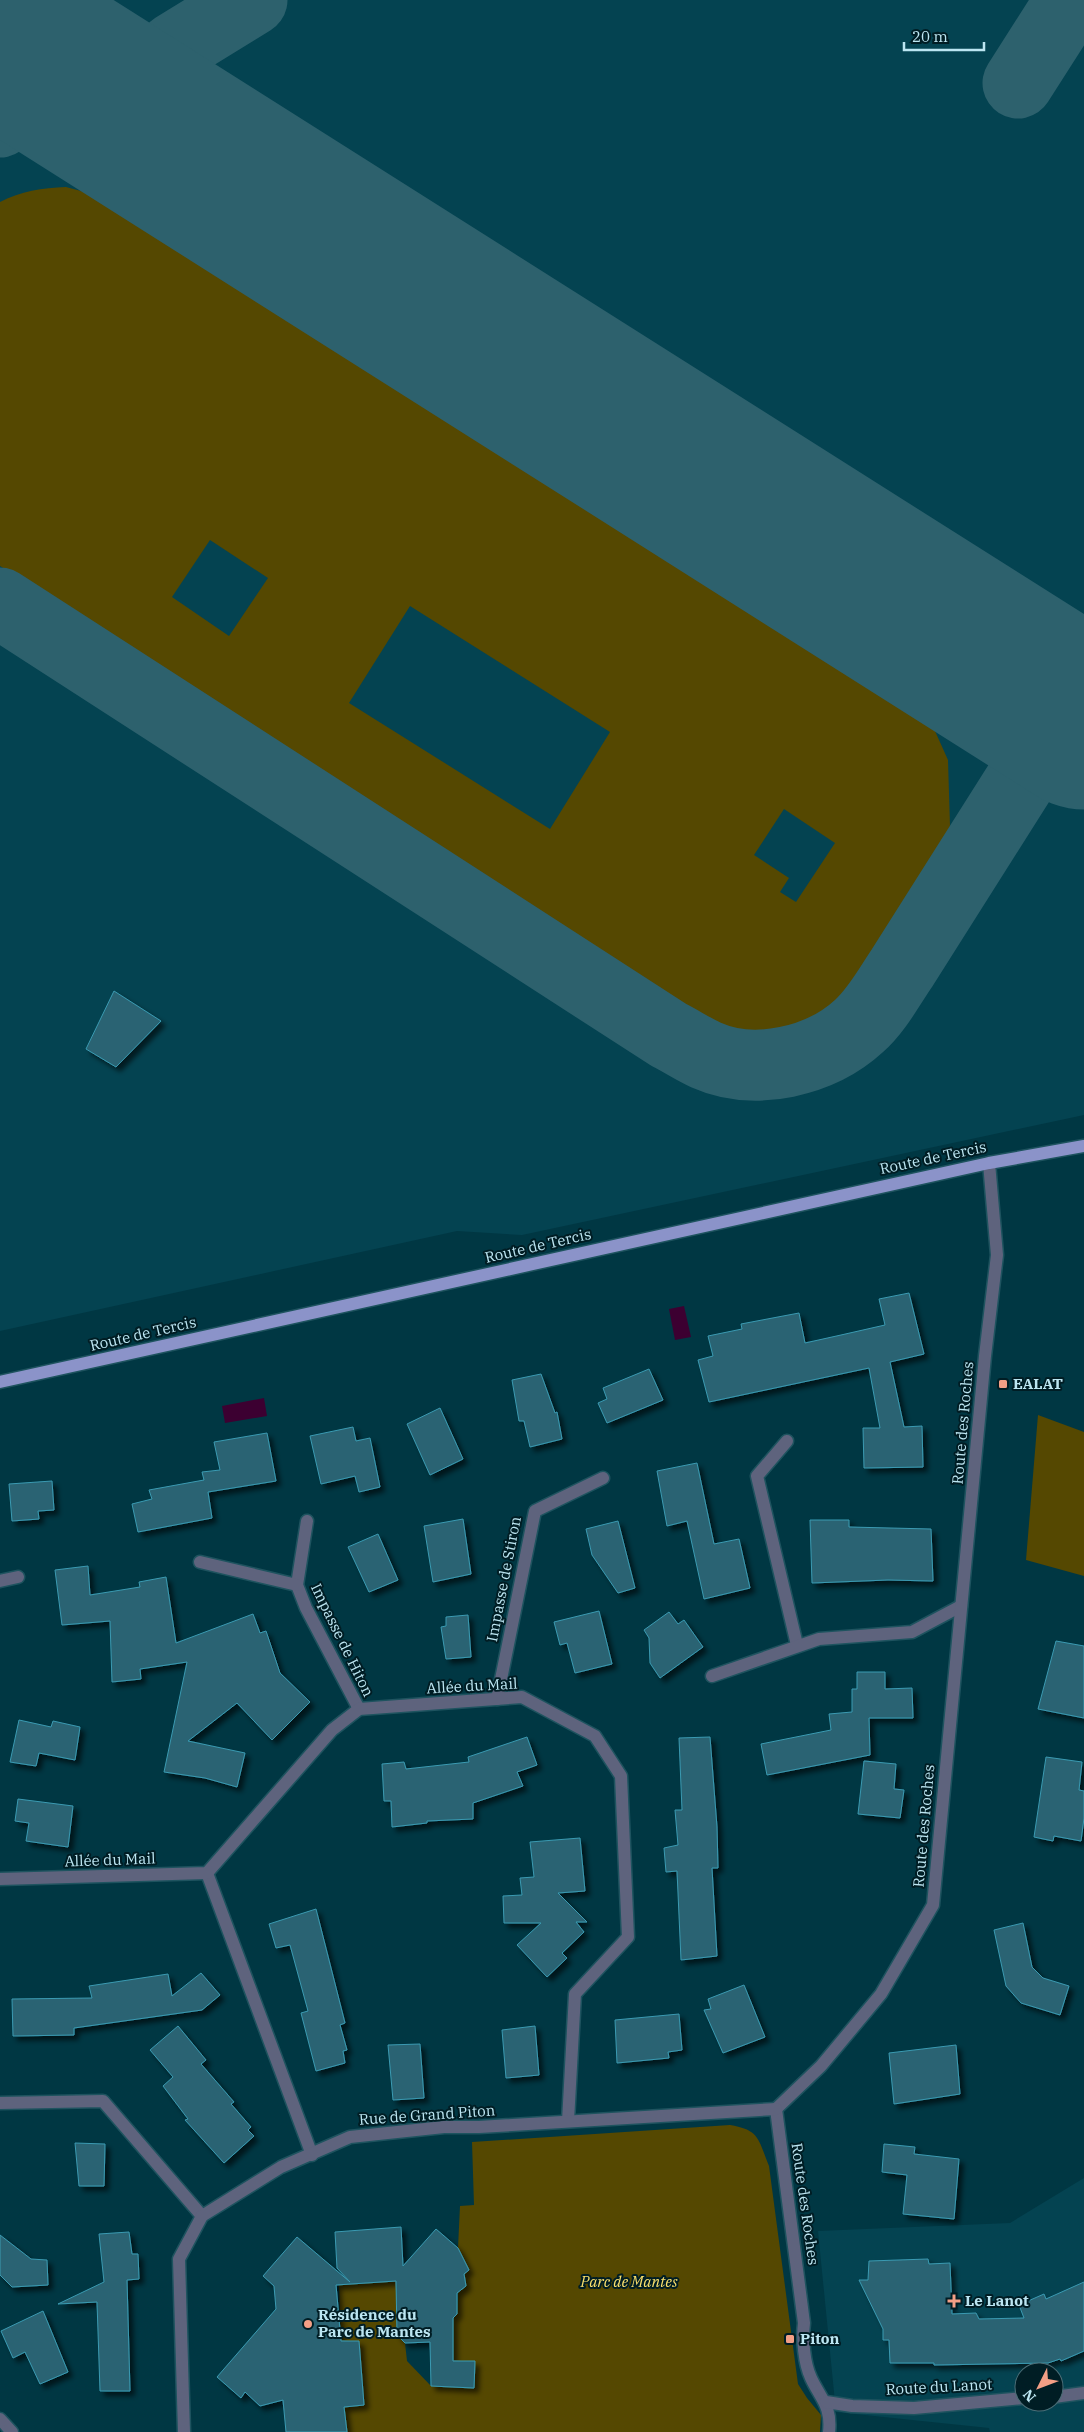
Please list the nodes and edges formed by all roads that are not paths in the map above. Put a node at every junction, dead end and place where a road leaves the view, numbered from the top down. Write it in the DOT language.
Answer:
graph roads {
  1 [pos="1084,1146"];
  2 [pos="989,1162"];
  3 [pos="0,1382"];
  4 [pos="787,1441"];
  5 [pos="603,1478"];
  6 [pos="307,1521"];
  7 [pos="200,1562"];
  8 [pos="18,1577"];
  9 [pos="0,1581"];
  10 [pos="297,1585"];
  11 [pos="961,1606"];
  12 [pos="797,1645"];
  13 [pos="712,1676"];
  14 [pos="497,1699"];
  15 [pos="359,1709"];
  16 [pos="207,1873"];
  17 [pos="0,1879"];
  18 [pos="0,2103"];
  19 [pos="776,2110"];
  20 [pos="568,2121"];
  21 [pos="312,2155"];
  22 [pos="202,2216"];
  23 [pos="1084,2393"];
  24 [pos="1064,2396"];
  25 [pos="1014,2399"];
  26 [pos="826,2402"];
  27 [pos="0,2419"];
  28 [pos="12,2432"];
  29 [pos="184,2432"];
  30 [pos="829,2432"];
  1 -- 2 [label="main road, Route de Tercis"];
  2 -- 3 [label="main road, Route de Tercis"];
  2 -- 11 [label="street, Route des Roches"];
  4 -- 12 [label="street"];
  5 -- 14 [label="street, Impasse de Stiron"];
  6 -- 10 [label="street, Impasse de Hiton"];
  7 -- 10 [label="street, Impasse de Hiton"];
  8 -- 9 [label="street"];
  10 -- 15 [label="street, Impasse de Hiton"];
  11 -- 12 [label="street"];
  11 -- 19 [label="street, Route des Roches"];
  12 -- 13 [label="street"];
  14 -- 15 [label="street, Allée du Mail"];
  14 -- 20 [label="street, Allée du Mail"];
  15 -- 16 [label="street"];
  16 -- 17 [label="street, Allée du Mail"];
  16 -- 21 [label="street"];
  18 -- 22 [label="street"];
  19 -- 20 [label="street, Rue de Grand Piton"];
  19 -- 26 [label="street, Route des Roches"];
  20 -- 21 [label="street, Rue de Grand Piton"];
  21 -- 22 [label="street, Rue de Grand Piton"];
  22 -- 29 [label="street, Rue de Grand Piton"];
  23 -- 24 [label="street"];
  25 -- 26 [label="street, Route du Lanot"];
  26 -- 30 [label="street, Route des Roches"];
  27 -- 28 [label="street"];
}
